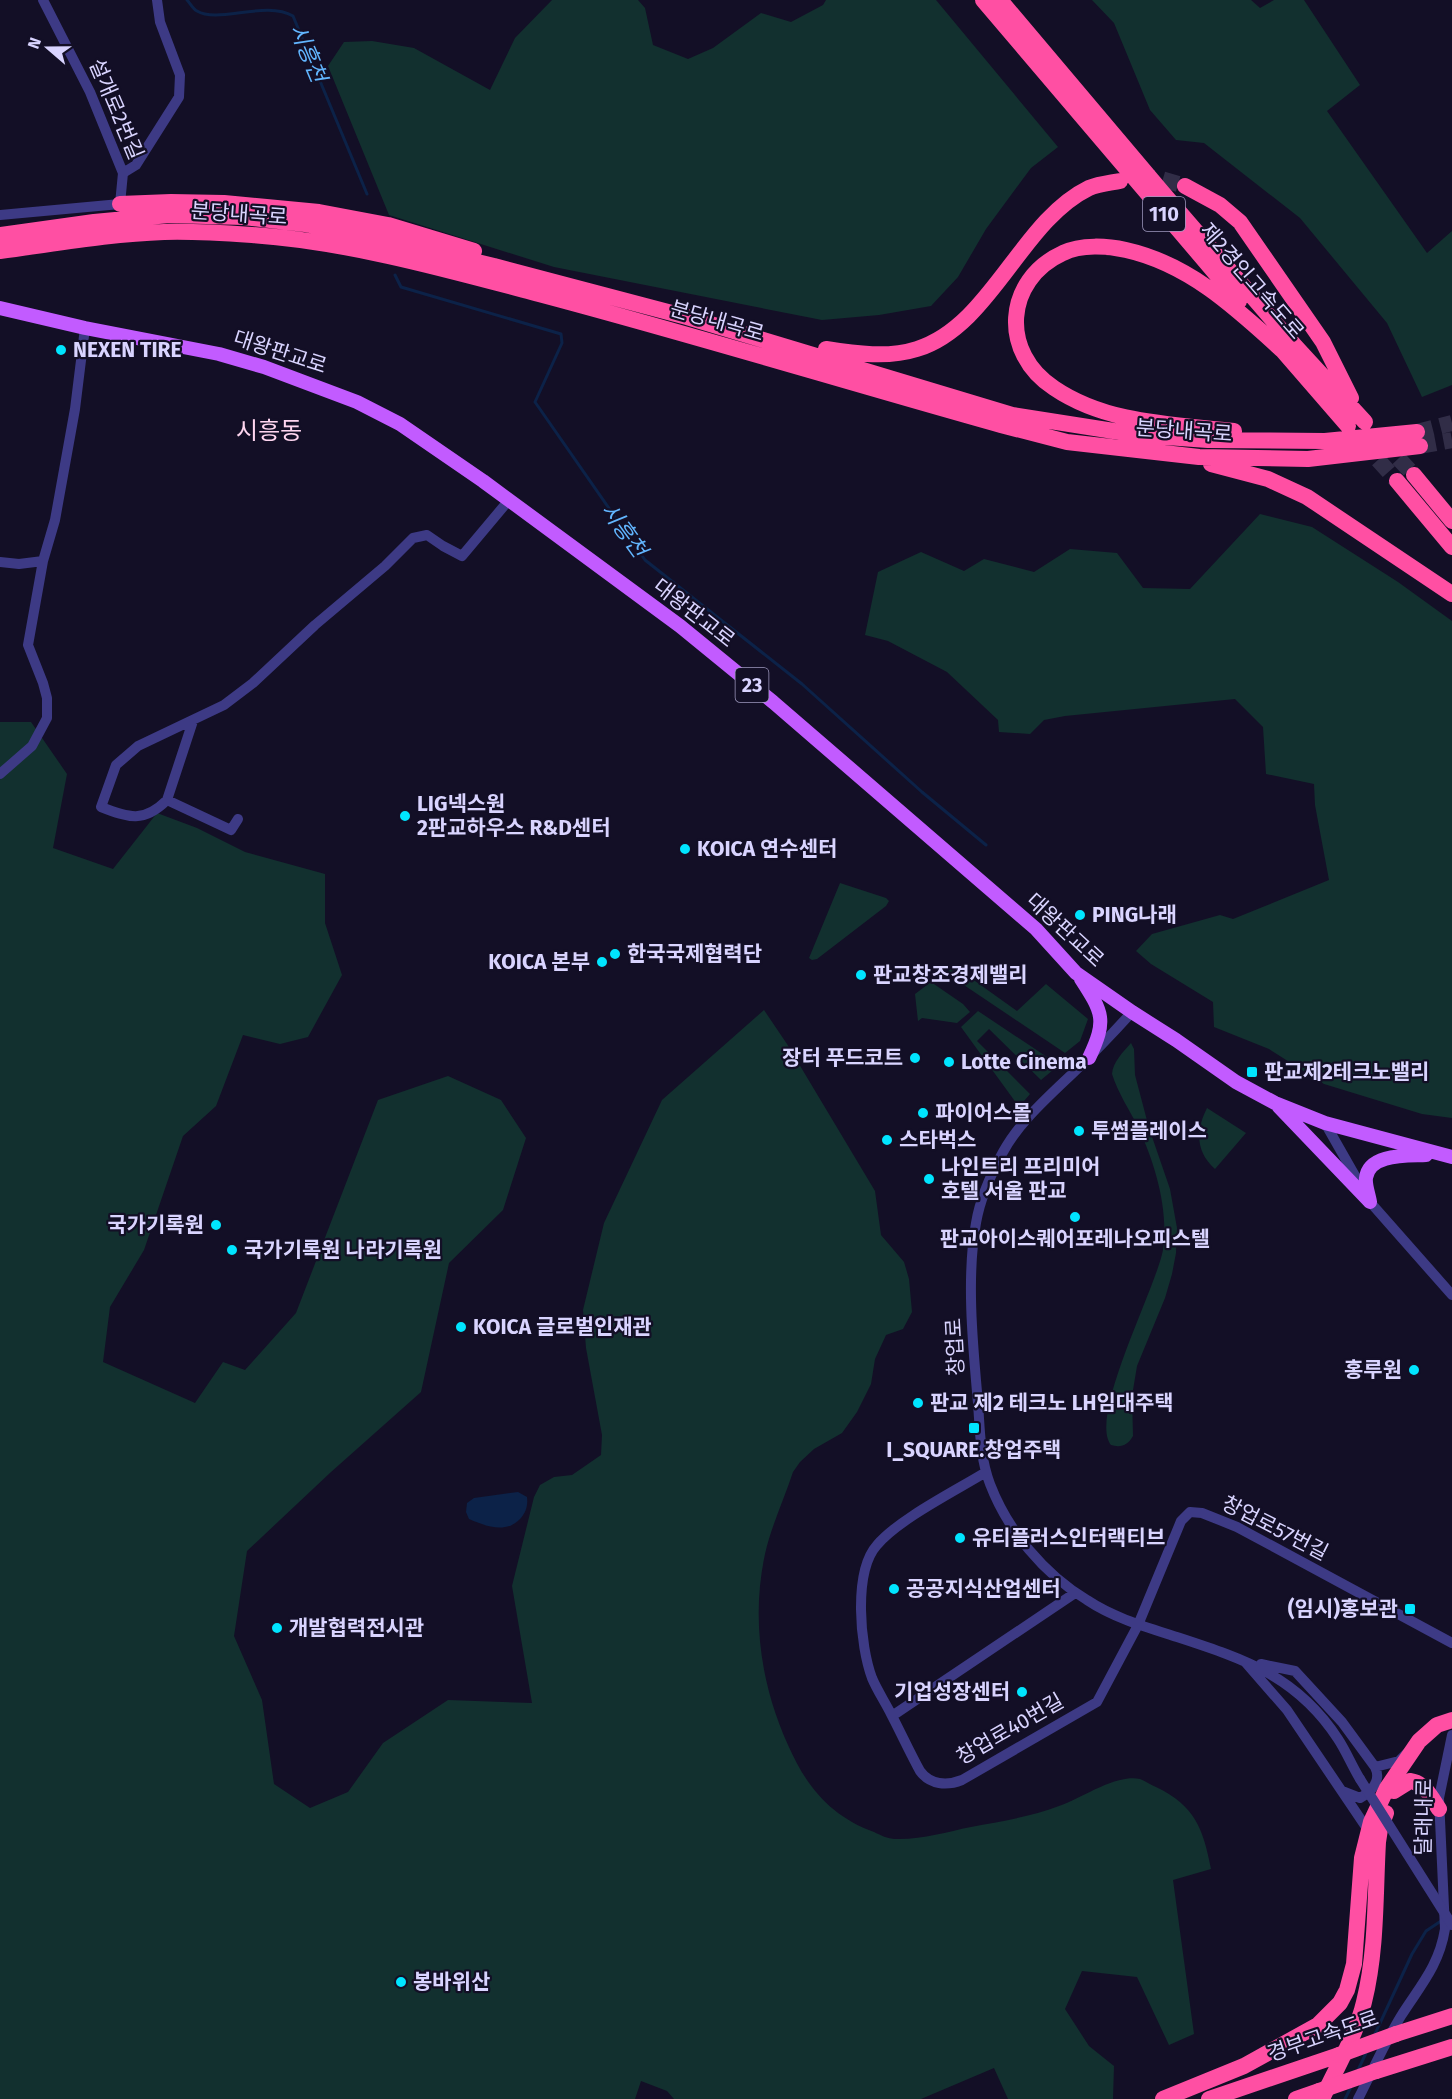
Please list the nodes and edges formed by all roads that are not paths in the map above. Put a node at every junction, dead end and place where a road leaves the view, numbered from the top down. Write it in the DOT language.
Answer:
graph roads {
  1 [pos="43,0"];
  2 [pos="158,0"];
  3 [pos="983,0"];
  4 [pos="1000,0"];
  5 [pos="123,173"];
  6 [pos="1120,181"];
  7 [pos="1185,186"];
  8 [pos="120,204"];
  9 [pos="0,215"];
  10 [pos="0,235"];
  11 [pos="0,251"];
  12 [pos="516,272"];
  13 [pos="0,308"];
  14 [pos="84,328"];
  15 [pos="767,340"];
  16 [pos="1282,350"];
  17 [pos="1357,421"];
  18 [pos="1324,441"];
  19 [pos="1143,452"];
  20 [pos="1414,475"];
  21 [pos="1397,481"];
  22 [pos="509,500"];
  23 [pos="1452,521"];
  24 [pos="1452,548"];
  25 [pos="44,561"];
  26 [pos="0,562"];
  27 [pos="1452,594"];
  28 [pos="193,721"];
  29 [pos="0,774"];
  30 [pos="167,800"];
  31 [pos="238,819"];
  32 [pos="1076,973"];
  33 [pos="1132,1012"];
  34 [pos="1089,1058"];
  35 [pos="1275,1103"];
  36 [pos="1325,1123"];
  37 [pos="1437,1155"];
  38 [pos="1452,1157"];
  39 [pos="1370,1202"];
  40 [pos="1452,1295"];
  41 [pos="986,1472"];
  42 [pos="1076,1593"];
  43 [pos="1138,1624"];
  44 [pos="1452,1643"];
  45 [pos="1243,1660"];
  46 [pos="892,1716"];
  47 [pos="1452,1721"];
  48 [pos="1452,1735"];
  49 [pos="1419,1742"];
  50 [pos="1375,1767"];
  51 [pos="1342,1791"];
  52 [pos="1394,1791"];
  53 [pos="1439,1809"];
  54 [pos="1368,1830"];
  55 [pos="1452,1925"];
  56 [pos="1364,1951"];
  57 [pos="1452,2016"];
  58 [pos="1452,2047"];
  59 [pos="1320,2095"];
  60 [pos="1162,2099"];
  61 [pos="1209,2099"];
  62 [pos="1296,2099"];
  63 [pos="1358,2099"];
  1 -- 5 [label="street, 설개로2번길"];
  2 -- 5 [label="street"];
  3 -- 16 [label="highway, 제2경인고속도로 / 110"];
  4 -- 17 [label="highway, 제2경인고속도로 / 110"];
  5 -- 8 [label="street, 설개로2번길"];
  6 -- 15 [label="highway"];
  7 -- 17 [label="highway"];
  8 -- 9 [label="street"];
  8 -- 12 [label="highway"];
  10 -- 12 [label="highway, 분당내곡로"];
  11 -- 19 [label="highway, 분당내곡로"];
  12 -- 15 [label="highway, 분당내곡로"];
  13 -- 14 [label="main road, 대왕판교로 / 23"];
  14 -- 22 [label="main road, 대왕판교로 / 23"];
  14 -- 25 [label="street"];
  15 -- 18 [label="highway, 분당내곡로"];
  16 -- 17 [label="highway, 제2경인고속도로 / 110"];
  16 -- 18 [label="highway"];
  18 -- 19 [label="highway, 분당내곡로"];
  19 -- 27 [label="highway"];
  20 -- 23 [label="highway"];
  21 -- 24 [label="highway"];
  22 -- 28 [label="street"];
  22 -- 32 [label="main road, 대왕판교로 / 23"];
  25 -- 26 [label="street"];
  25 -- 29 [label="street"];
  28 -- 30 [label="street"];
  28 -- 30 [label="street"];
  30 -- 31 [label="street"];
  32 -- 33 [label="main road, 대왕판교로 / 23"];
  32 -- 34 [label="main road"];
  33 -- 34 [label="street, 창업로"];
  33 -- 35 [label="main road, 대왕판교로 / 23"];
  34 -- 41 [label="street, 창업로"];
  35 -- 36 [label="main road, 대왕판교로 / 23"];
  35 -- 39 [label="main road"];
  36 -- 37 [label="main road, 대왕판교로 / 23"];
  36 -- 39 [label="street"];
  37 -- 38 [label="main road, 대왕판교로 / 23"];
  37 -- 39 [label="main road"];
  39 -- 40 [label="street"];
  41 -- 42 [label="street, 창업로"];
  41 -- 46 [label="street, 창업로40번길"];
  42 -- 43 [label="street, 창업로"];
  42 -- 46 [label="street"];
  43 -- 44 [label="street, 창업로57번길"];
  43 -- 45 [label="street, 창업로"];
  43 -- 46 [label="street, 창업로40번길"];
  45 -- 50 [label="street"];
  45 -- 51 [label="street"];
  45 -- 55 [label="street, bridge"];
  47 -- 49 [label="highway"];
  47 -- 52 [label="highway"];
  48 -- 53 [label="street, 달래내로"];
  49 -- 50 [label="street"];
  49 -- 54 [label="highway"];
  50 -- 51 [label="street"];
  51 -- 54 [label="street"];
  52 -- 53 [label="highway"];
  52 -- 56 [label="highway"];
  53 -- 63 [label="street, 달래내로, bridge"];
  54 -- 56 [label="highway"];
  56 -- 59 [label="highway"];
  56 -- 60 [label="highway"];
  57 -- 61 [label="highway, 경부고속도로, bridge"];
  58 -- 59 [label="highway, bridge"];
  59 -- 62 [label="highway"];
}
